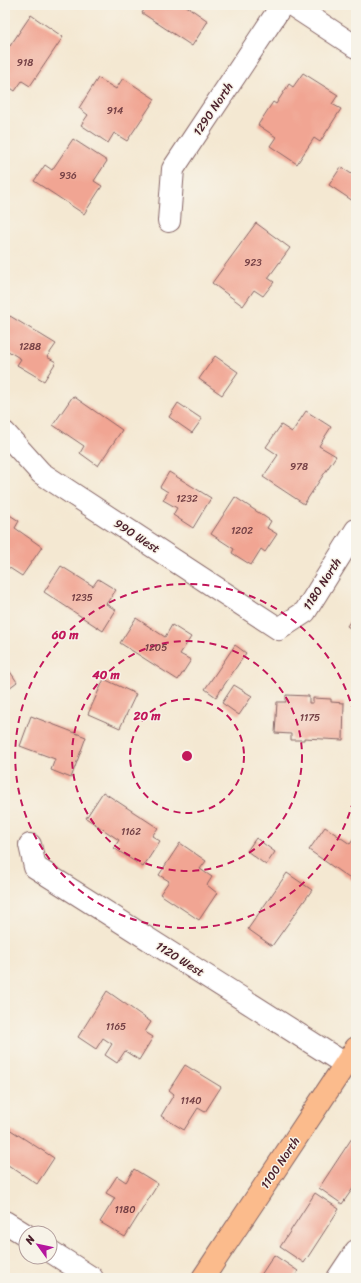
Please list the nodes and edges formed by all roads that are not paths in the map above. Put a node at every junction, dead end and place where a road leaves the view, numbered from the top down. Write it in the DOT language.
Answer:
graph roads {
  1 [pos="282,5"];
  2 [pos="292,5"];
  3 [pos="356,47"];
  4 [pos="169,221"];
  5 [pos="5,432"];
  6 [pos="356,530"];
  7 [pos="279,629"];
  8 [pos="30,845"];
  9 [pos="351,1056"];
  10 [pos="5,1222"];
  11 [pos="18,1230"];
  12 [pos="356,1251"];
  13 [pos="58,1256"];
  14 [pos="92,1278"];
  15 [pos="203,1278"];
  16 [pos="338,1278"];
  1 -- 4 [label="street, 1290 North"];
  2 -- 3 [label="street"];
  5 -- 7 [label="street, 990 West"];
  6 -- 7 [label="street, 1180 North"];
  8 -- 9 [label="street, 1120 West"];
  9 -- 15 [label="main road, 1100 North"];
  10 -- 11 [label="street"];
  12 -- 16 [label="street"];
  13 -- 14 [label="street"];
}
